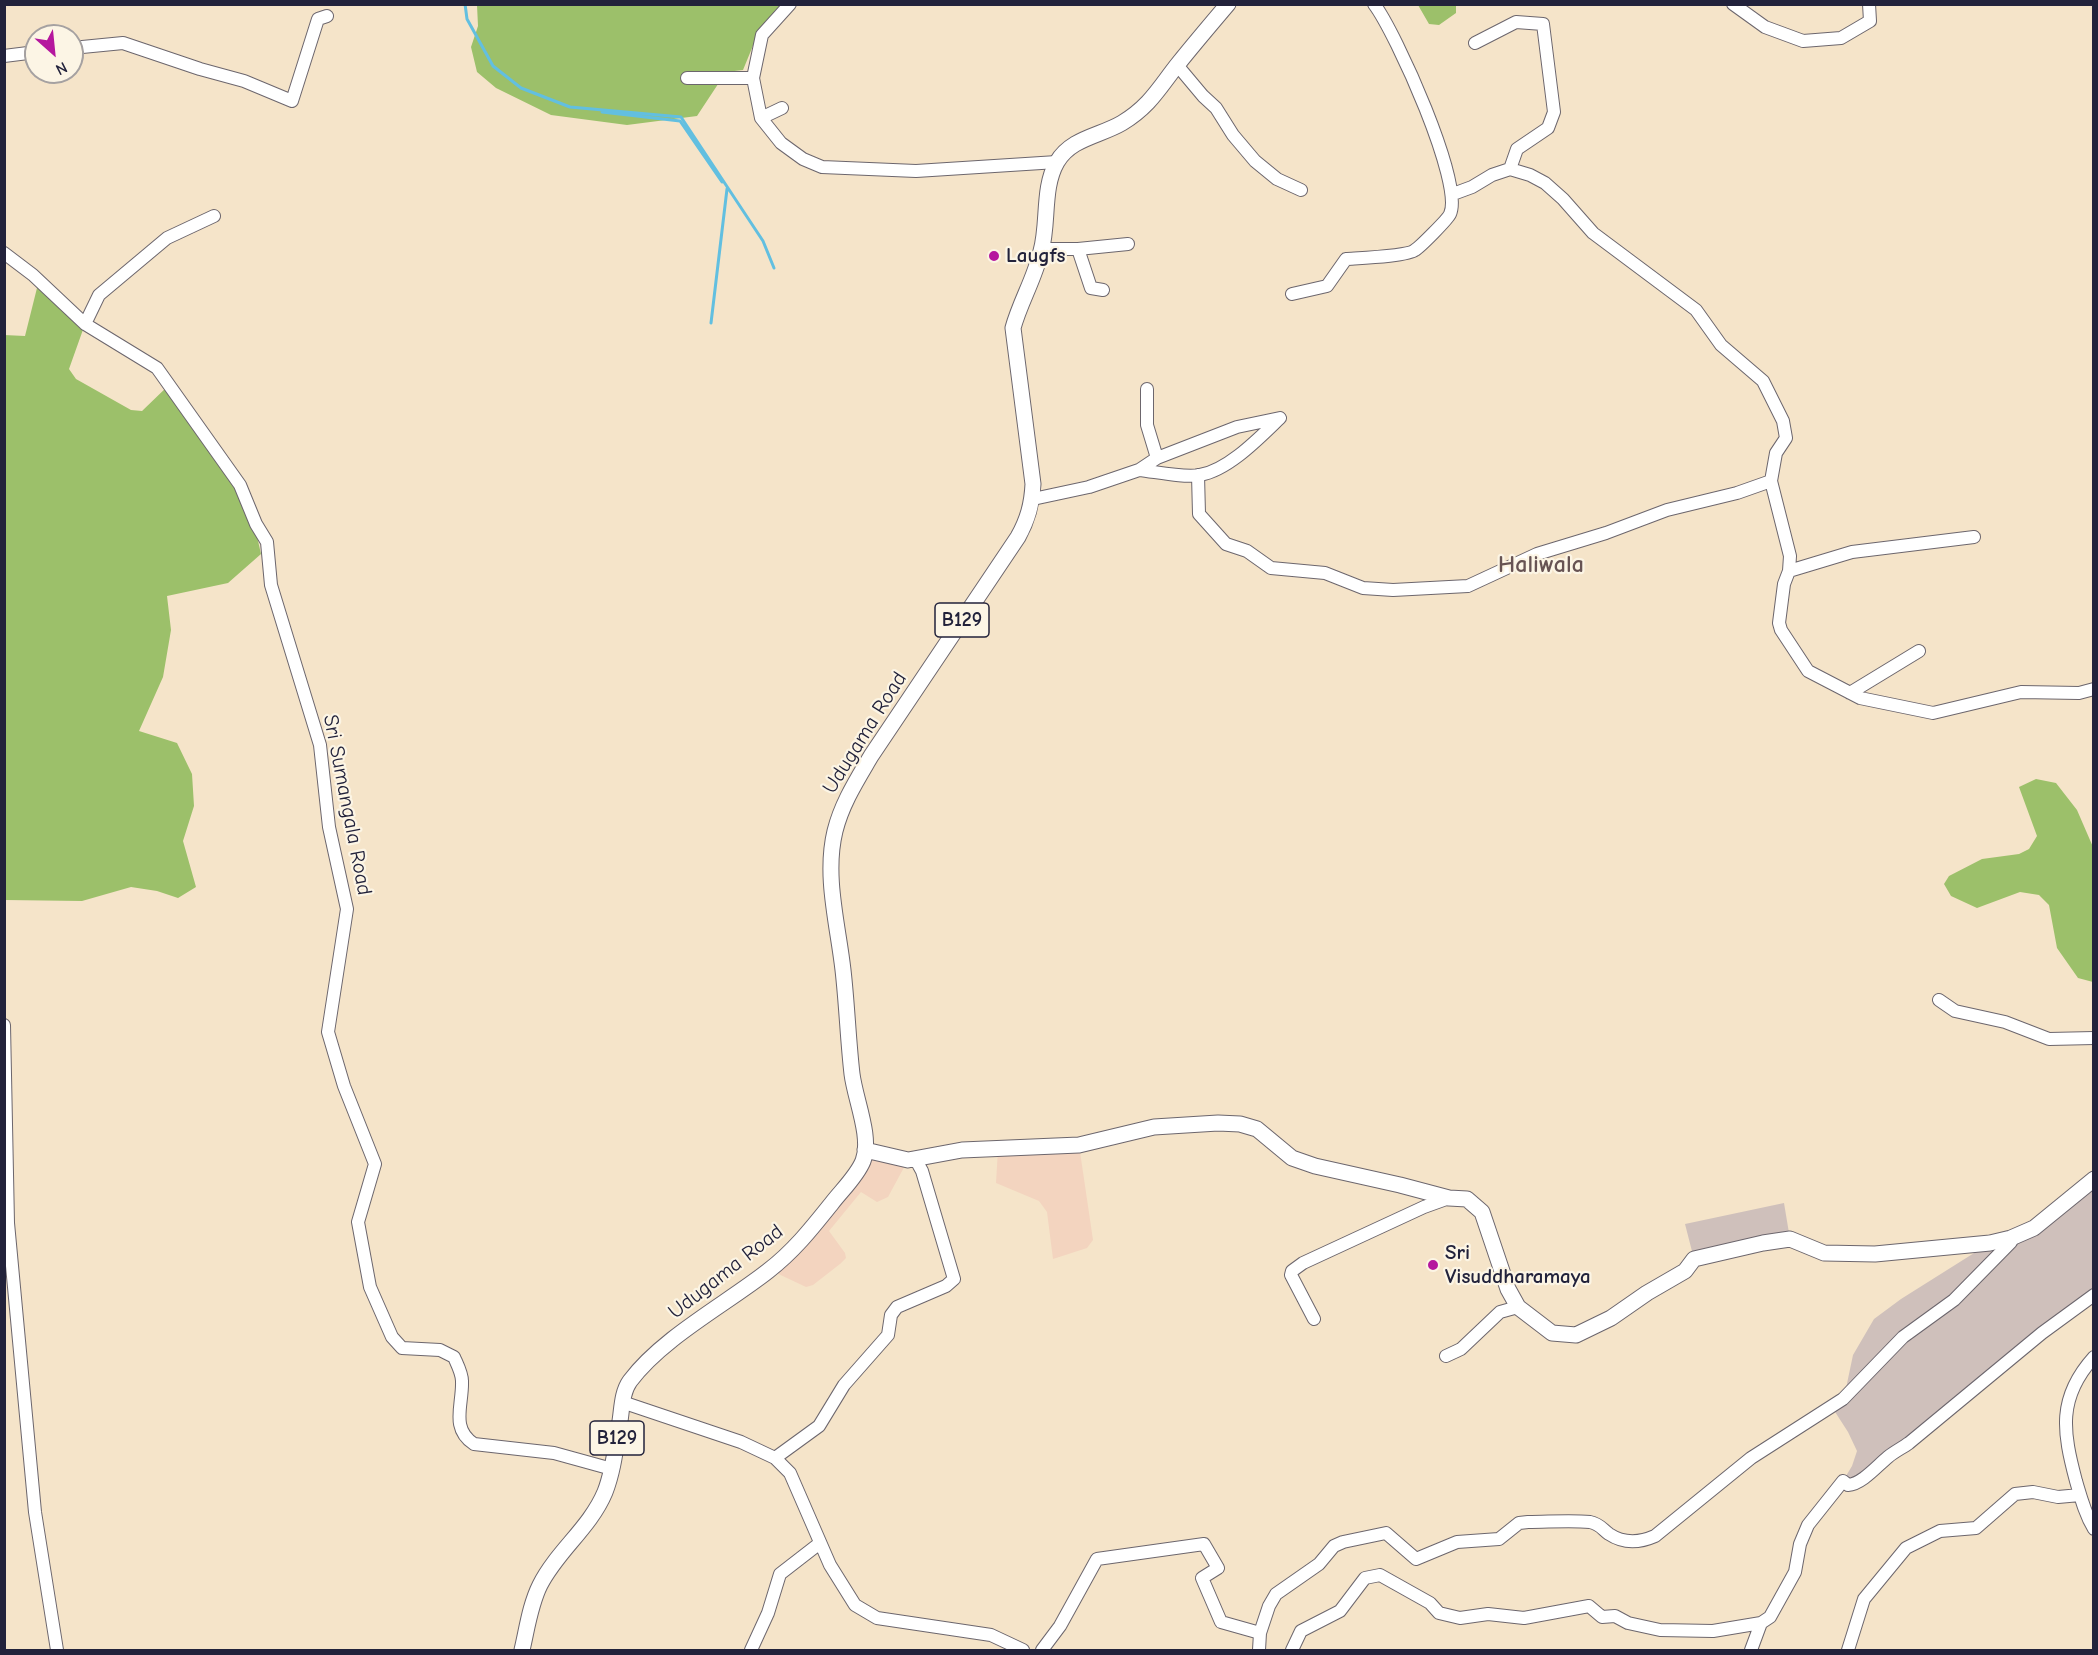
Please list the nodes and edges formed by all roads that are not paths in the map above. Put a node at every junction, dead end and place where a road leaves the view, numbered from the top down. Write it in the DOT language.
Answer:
graph roads {
  1 [pos="790,4"];
  2 [pos="1228,4"];
  3 [pos="1374,4"];
  4 [pos="1733,4"];
  5 [pos="1869,4"];
  6 [pos="327,16"];
  7 [pos="1475,43"];
  8 [pos="84,47"];
  9 [pos="24,54"];
  10 [pos="4,56"];
  11 [pos="1177,65"];
  12 [pos="687,78"];
  13 [pos="753,78"];
  14 [pos="782,108"];
  15 [pos="761,118"];
  16 [pos="1056,162"];
  17 [pos="1510,169"];
  18 [pos="1301,190"];
  19 [pos="1453,194"];
  20 [pos="214,216"];
  21 [pos="1128,244"];
  22 [pos="1042,249"];
  23 [pos="1078,249"];
  24 [pos="4,253"];
  25 [pos="1102,290"];
  26 [pos="1292,294"];
  27 [pos="84,324"];
  28 [pos="1147,389"];
  29 [pos="1157,458"];
  30 [pos="1139,470"];
  31 [pos="1198,475"];
  32 [pos="1771,481"];
  33 [pos="1033,500"];
  34 [pos="1974,537"];
  35 [pos="1790,571"];
  36 [pos="1919,651"];
  37 [pos="2094,689"];
  38 [pos="1850,693"];
  39 [pos="1939,1000"];
  40 [pos="4,1025"];
  41 [pos="2094,1038"];
  42 [pos="865,1150"];
  43 [pos="908,1160"];
  44 [pos="2094,1179"];
  45 [pos="1449,1198"];
  46 [pos="6,1223"];
  47 [pos="2011,1238"];
  48 [pos="2094,1295"];
  49 [pos="1518,1307"];
  50 [pos="1314,1319"];
  51 [pos="1446,1356"];
  52 [pos="2094,1357"];
  53 [pos="622,1402"];
  54 [pos="775,1458"];
  55 [pos="612,1468"];
  56 [pos="2080,1495"];
  57 [pos="2094,1530"];
  58 [pos="820,1542"];
  59 [pos="1761,1623"];
  60 [pos="1260,1633"];
  61 [pos="57,1650"];
  62 [pos="522,1650"];
  63 [pos="751,1650"];
  64 [pos="1023,1650"];
  65 [pos="1042,1650"];
  66 [pos="1259,1650"];
  67 [pos="1292,1650"];
  68 [pos="1751,1650"];
  69 [pos="1848,1650"];
  1 -- 13 [label="street"];
  2 -- 11 [label="main road"];
  3 -- 19 [label="street"];
  4 -- 5 [label="street"];
  6 -- 8 [label="street"];
  7 -- 17 [label="street"];
  9 -- 10 [label="street"];
  11 -- 16 [label="main road"];
  11 -- 18 [label="street"];
  12 -- 13 [label="street"];
  13 -- 15 [label="street"];
  14 -- 15 [label="street"];
  15 -- 16 [label="street"];
  16 -- 22 [label="main road, Udugama Road / B129"];
  17 -- 19 [label="street"];
  17 -- 32 [label="street"];
  19 -- 26 [label="street"];
  20 -- 27 [label="street"];
  21 -- 23 [label="street"];
  22 -- 23 [label="street"];
  22 -- 33 [label="main road, Udugama Road / B129"];
  23 -- 25 [label="street"];
  24 -- 27 [label="street, Sri Sumangala Road"];
  27 -- 55 [label="street, Sri Sumangala Road"];
  28 -- 29 [label="street"];
  29 -- 30 [label="street"];
  29 -- 31 [label="street"];
  30 -- 31 [label="street"];
  30 -- 33 [label="street"];
  31 -- 32 [label="street"];
  32 -- 35 [label="street"];
  33 -- 42 [label="main road, Udugama Road / B129"];
  34 -- 35 [label="street"];
  35 -- 38 [label="street"];
  36 -- 38 [label="street"];
  37 -- 38 [label="street"];
  39 -- 41 [label="street"];
  40 -- 46 [label="street"];
  42 -- 43 [label="main road"];
  42 -- 53 [label="main road, Udugama Road / B129"];
  43 -- 45 [label="main road"];
  43 -- 54 [label="street"];
  44 -- 47 [label="main road"];
  45 -- 49 [label="main road"];
  45 -- 50 [label="street"];
  46 -- 61 [label="street"];
  47 -- 49 [label="main road"];
  47 -- 60 [label="street"];
  48 -- 59 [label="street"];
  49 -- 51 [label="street"];
  52 -- 56 [label="street"];
  53 -- 54 [label="street"];
  53 -- 55 [label="main road, Udugama Road / B129"];
  54 -- 58 [label="street"];
  55 -- 62 [label="main road, Udugama Road / B129"];
  56 -- 57 [label="street"];
  56 -- 69 [label="street"];
  58 -- 63 [label="street"];
  58 -- 64 [label="street"];
  59 -- 67 [label="street"];
  59 -- 68 [label="street"];
  60 -- 65 [label="street"];
  60 -- 66 [label="street"];
}
